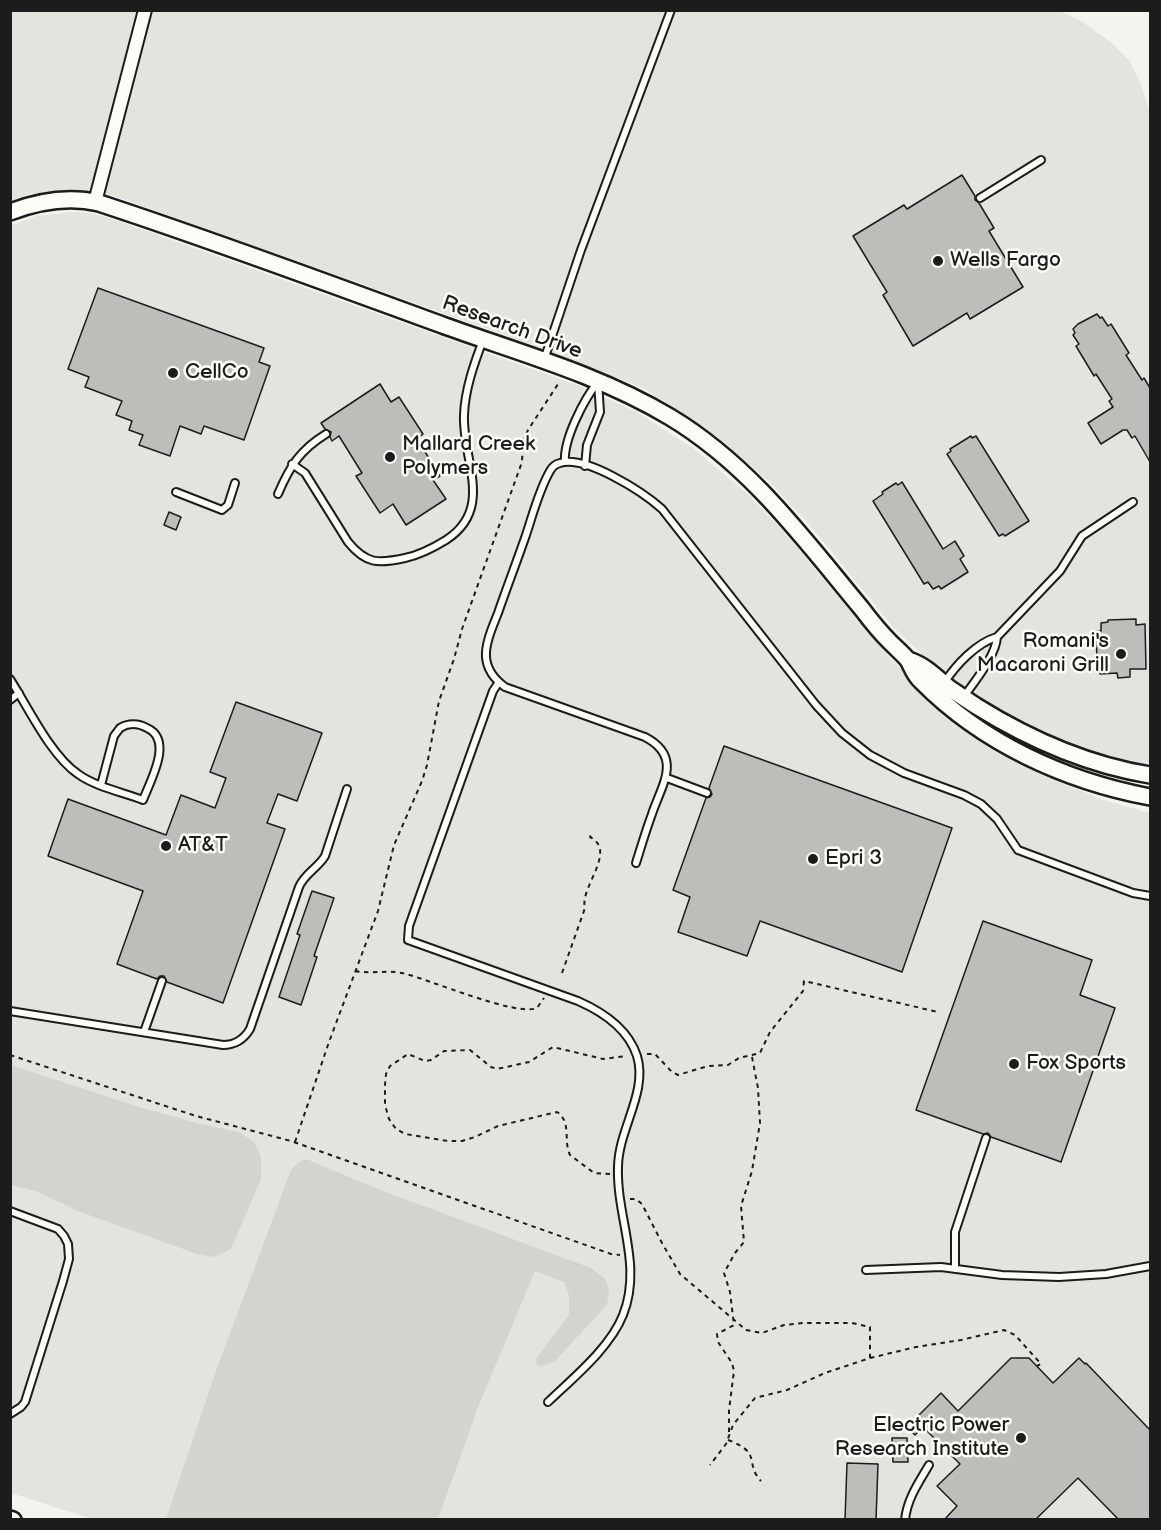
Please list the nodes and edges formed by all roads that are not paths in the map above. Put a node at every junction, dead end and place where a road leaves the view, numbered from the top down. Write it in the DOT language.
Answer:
graph roads {
  1 [pos="145,10"];
  2 [pos="671,10"];
  3 [pos="1041,160"];
  4 [pos="980,198"];
  5 [pos="96,202"];
  6 [pos="10,212"];
  7 [pos="483,340"];
  8 [pos="544,361"];
  9 [pos="598,382"];
  10 [pos="326,434"];
  11 [pos="565,462"];
  12 [pos="292,464"];
  13 [pos="585,466"];
  14 [pos="235,483"];
  15 [pos="176,492"];
  16 [pos="278,494"];
  17 [pos="1132,502"];
  18 [pos="998,637"];
  19 [pos="10,679"];
  20 [pos="499,682"];
  21 [pos="940,689"];
  22 [pos="19,693"];
  23 [pos="10,700"];
  24 [pos="959,704"];
  25 [pos="1150,775"];
  26 [pos="667,778"];
  27 [pos="101,785"];
  28 [pos="347,789"];
  29 [pos="707,793"];
  30 [pos="1150,797"];
  31 [pos="636,863"];
  32 [pos="1150,896"];
  33 [pos="162,981"];
  34 [pos="10,1011"];
  35 [pos="144,1032"];
  36 [pos="986,1138"];
  37 [pos="10,1211"];
  38 [pos="1150,1266"];
  39 [pos="955,1269"];
  40 [pos="866,1270"];
  41 [pos="548,1402"];
  42 [pos="10,1414"];
  43 [pos="929,1464"];
  44 [pos="905,1520"];
  1 -- 5 [label="street"];
  2 -- 8 [label="lane"];
  3 -- 4 [label="lane"];
  5 -- 6 [label="street, Research Drive"];
  5 -- 7 [label="street, Research Drive"];
  7 -- 8 [label="street, Research Drive"];
  7 -- 12 [label="lane"];
  8 -- 9 [label="street, Research Drive"];
  9 -- 11 [label="lane"];
  9 -- 13 [label="lane"];
  9 -- 21 [label="street, Research Drive"];
  10 -- 12 [label="lane"];
  11 -- 13 [label="lane"];
  11 -- 20 [label="lane"];
  12 -- 16 [label="lane"];
  13 -- 32 [label="lane"];
  14 -- 15 [label="lane"];
  17 -- 18 [label="lane"];
  18 -- 21 [label="lane"];
  18 -- 24 [label="lane"];
  19 -- 22 [label="lane"];
  20 -- 26 [label="lane"];
  20 -- 41 [label="lane"];
  21 -- 24 [label="street, Research Drive"];
  22 -- 23 [label="lane"];
  22 -- 27 [label="lane"];
  24 -- 25 [label="street, Research Drive"];
  24 -- 30 [label="street, Research Drive"];
  26 -- 29 [label="lane"];
  26 -- 31 [label="lane"];
  27 -- 27 [label="lane"];
  28 -- 35 [label="lane"];
  33 -- 35 [label="lane"];
  34 -- 35 [label="lane"];
  36 -- 39 [label="lane"];
  37 -- 42 [label="lane"];
  38 -- 39 [label="lane"];
  39 -- 40 [label="lane"];
  43 -- 44 [label="lane"];
}
